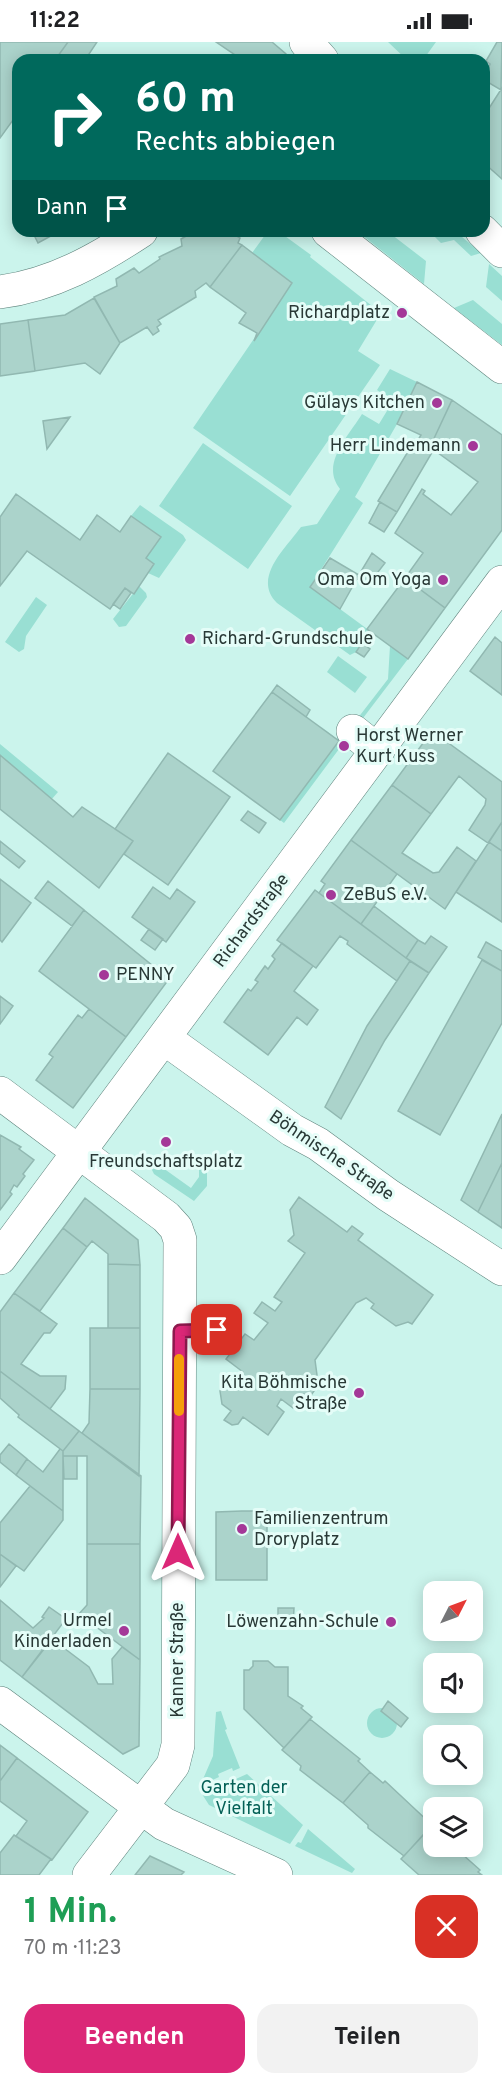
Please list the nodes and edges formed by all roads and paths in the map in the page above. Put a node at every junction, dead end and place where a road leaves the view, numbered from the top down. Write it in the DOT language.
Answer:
graph roads {
  1 [pos="306,42"];
  2 [pos="317,54"];
  3 [pos="132,237"];
  4 [pos="336,237"];
  5 [pos="488,237"];
  6 [pos="502,251"];
  7 [pos="0,292"];
  8 [pos="502,368"];
  9 [pos="502,582"];
  10 [pos="164,1038"];
  11 [pos="0,1093"];
  12 [pos="79,1152"];
  13 [pos="0,1258"];
  14 [pos="502,1269"];
  15 [pos="217,1330"];
  16 [pos="180,1331"];
  17 [pos="0,1703"];
  18 [pos="140,1808"];
  19 [pos="89,1875"];
  20 [pos="276,1875"];
  1 -- 2 [label="street"];
  3 -- 7 [label="street"];
  4 -- 8 [label="street"];
  5 -- 6 [label="street"];
  9 -- 10 [label="street, Richardstraße"];
  10 -- 12 [label="street, Richardstraße"];
  10 -- 14 [label="street, Böhmische Straße"];
  11 -- 12 [label="street, Kanner Straße"];
  12 -- 13 [label="street, Richardstraße"];
  12 -- 16 [label="street, Kanner Straße"];
  15 -- 16 [label="street"];
  16 -- 18 [label="street, Kanner Straße"];
  17 -- 18 [label="street"];
  18 -- 19 [label="street, Kanner Straße"];
  18 -- 20 [label="street"];
}
